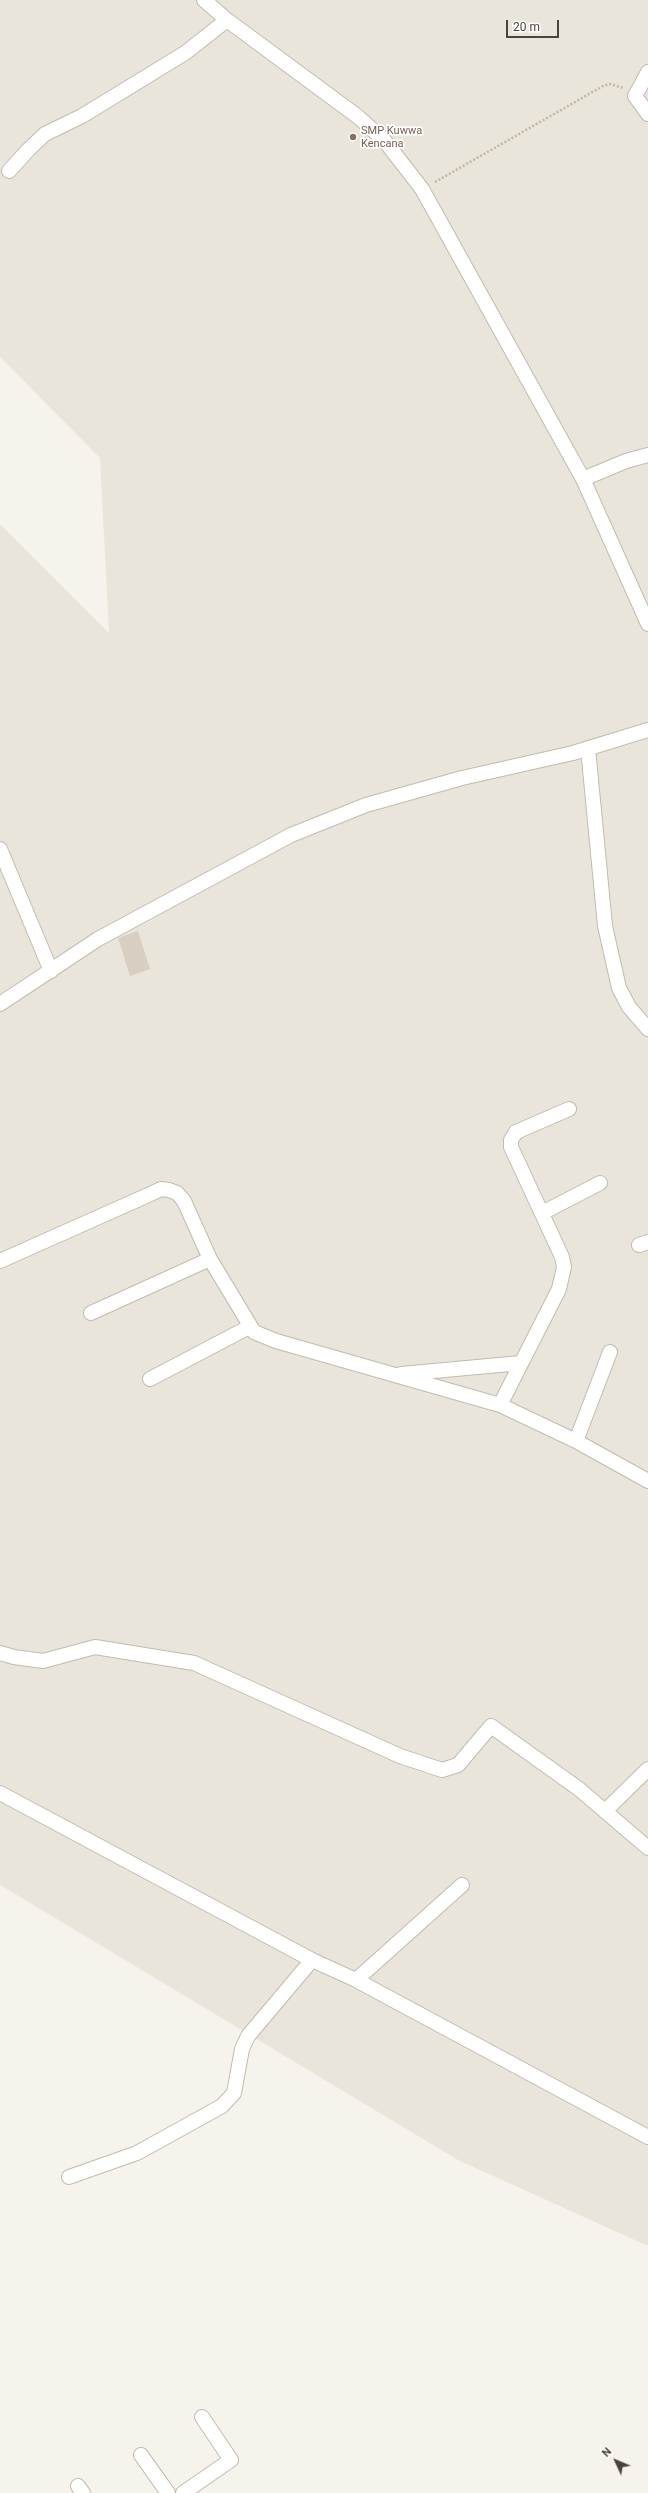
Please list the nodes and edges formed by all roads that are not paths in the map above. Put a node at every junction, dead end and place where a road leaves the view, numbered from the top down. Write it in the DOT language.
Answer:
graph roads {
  1 [pos="204,0"];
  2 [pos="226,20"];
  3 [pos="648,72"];
  4 [pos="648,114"];
  5 [pos="9,171"];
  6 [pos="648,455"];
  7 [pos="583,479"];
  8 [pos="648,624"];
  9 [pos="648,730"];
  10 [pos="588,748"];
  11 [pos="0,849"];
  12 [pos="51,971"];
  13 [pos="0,1004"];
  14 [pos="648,1029"];
  15 [pos="569,1108"];
  16 [pos="600,1183"];
  17 [pos="542,1213"];
  18 [pos="210,1259"];
  19 [pos="0,1261"];
  20 [pos="91,1313"];
  21 [pos="249,1327"];
  22 [pos="610,1352"];
  23 [pos="521,1363"];
  24 [pos="393,1374"];
  25 [pos="150,1379"];
  26 [pos="500,1405"];
  27 [pos="576,1442"];
  28 [pos="648,1480"];
  29 [pos="0,1653"];
  30 [pos="648,1769"];
  31 [pos="0,1793"];
  32 [pos="605,1811"];
  33 [pos="648,1848"];
  34 [pos="462,1885"];
  35 [pos="312,1960"];
  36 [pos="356,1980"];
  37 [pos="648,2137"];
  38 [pos="69,2177"];
  39 [pos="202,2417"];
  40 [pos="141,2455"];
  41 [pos="168,2493"];
  42 [pos="183,2493"];
  1 -- 2 [label="street"];
  2 -- 5 [label="street"];
  2 -- 7 [label="street"];
  3 -- 4 [label="street"];
  6 -- 7 [label="street"];
  7 -- 8 [label="street"];
  9 -- 10 [label="street"];
  10 -- 12 [label="street"];
  10 -- 14 [label="street"];
  11 -- 12 [label="street"];
  12 -- 13 [label="street"];
  15 -- 17 [label="street"];
  16 -- 17 [label="street"];
  17 -- 23 [label="street"];
  18 -- 19 [label="street"];
  18 -- 20 [label="street"];
  18 -- 21 [label="street"];
  21 -- 24 [label="street"];
  21 -- 25 [label="street"];
  22 -- 27 [label="street"];
  23 -- 24 [label="street"];
  23 -- 26 [label="street"];
  24 -- 26 [label="street"];
  26 -- 27 [label="street"];
  27 -- 28 [label="street"];
  29 -- 32 [label="street"];
  30 -- 32 [label="street"];
  31 -- 35 [label="street"];
  32 -- 33 [label="street"];
  34 -- 36 [label="street"];
  35 -- 36 [label="street"];
  35 -- 38 [label="street"];
  36 -- 37 [label="street"];
  39 -- 42 [label="street"];
  40 -- 41 [label="street"];
}
